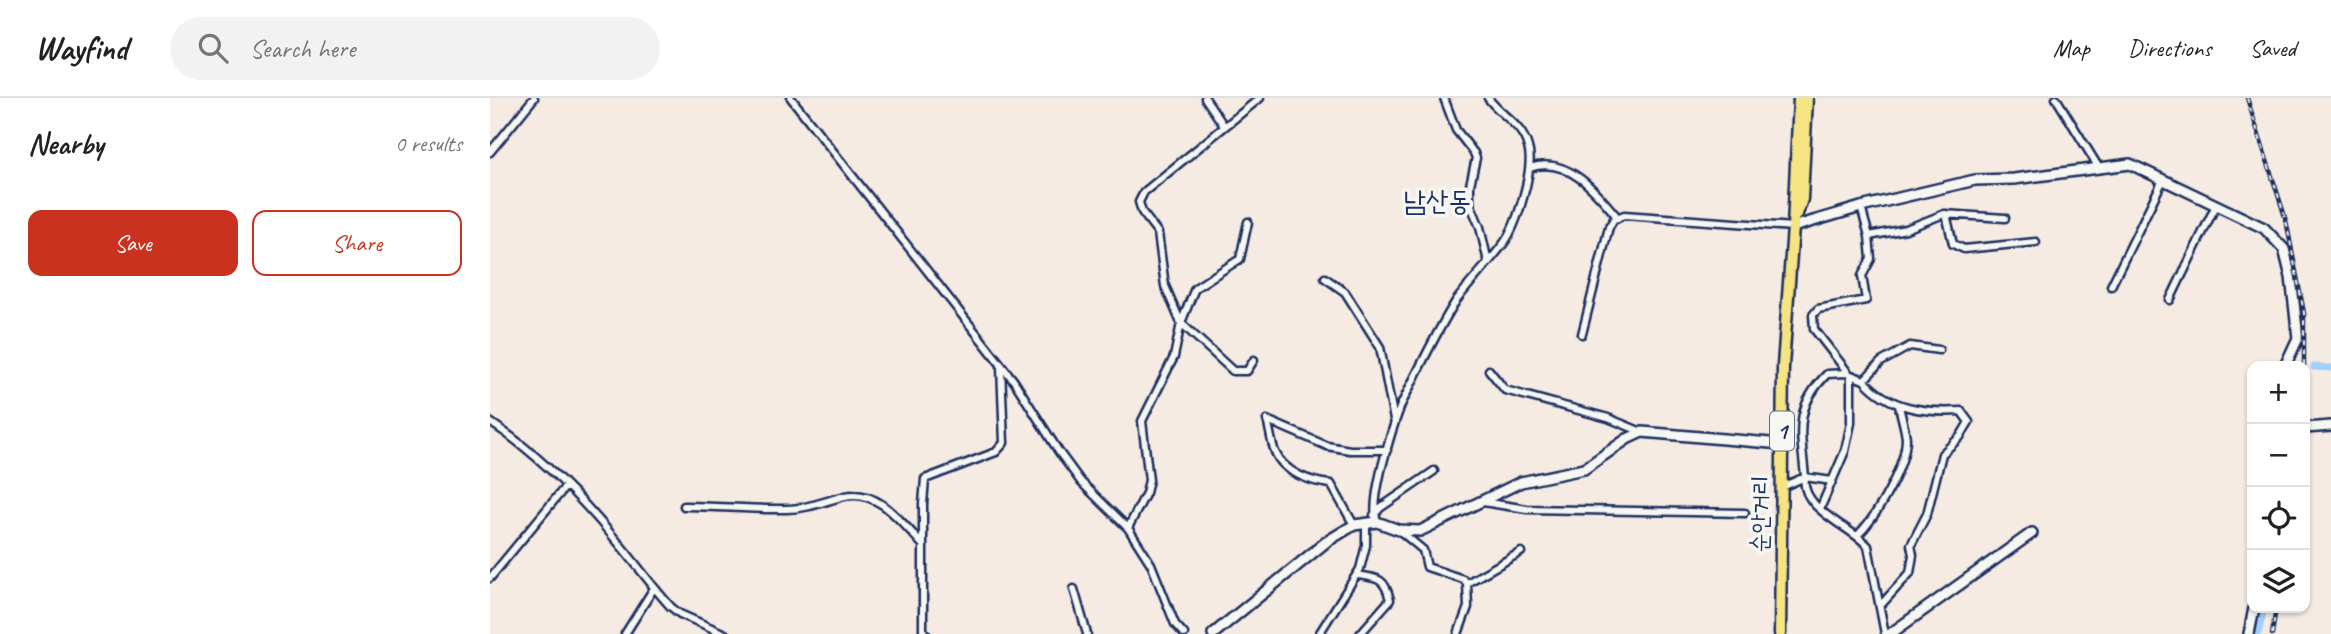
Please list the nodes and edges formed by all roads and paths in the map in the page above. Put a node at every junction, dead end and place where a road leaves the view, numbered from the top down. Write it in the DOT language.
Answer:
graph roads {
  1 [pos="534,98"];
  2 [pos="791,98"];
  3 [pos="1205,98"];
  4 [pos="1260,98"];
  5 [pos="1444,98"];
  6 [pos="1488,98"];
  7 [pos="1799,98"];
  8 [pos="1807,98"];
  9 [pos="2056,98"];
  10 [pos="1224,126"];
  11 [pos="490,152"];
  12 [pos="1530,168"];
  13 [pos="2099,168"];
  14 [pos="2163,180"];
  15 [pos="2216,205"];
  16 [pos="1861,207"];
  17 [pos="1946,214"];
  18 [pos="1618,218"];
  19 [pos="2005,218"];
  20 [pos="1248,222"];
  21 [pos="1793,228"];
  22 [pos="1869,236"];
  23 [pos="2036,242"];
  24 [pos="1488,262"];
  25 [pos="1325,278"];
  26 [pos="2111,286"];
  27 [pos="2170,300"];
  28 [pos="1181,323"];
  29 [pos="1582,334"];
  30 [pos="1939,350"];
  31 [pos="1254,360"];
  32 [pos="2288,361"];
  33 [pos="1001,365"];
  34 [pos="1489,370"];
  35 [pos="1850,374"];
  36 [pos="1864,380"];
  37 [pos="1899,405"];
  38 [pos="490,422"];
  39 [pos="1394,422"];
  40 [pos="2331,426"];
  41 [pos="2310,428"];
  42 [pos="1642,432"];
  43 [pos="1782,444"];
  44 [pos="1387,450"];
  45 [pos="1434,471"];
  46 [pos="1805,477"];
  47 [pos="1832,481"];
  48 [pos="566,486"];
  49 [pos="1782,487"];
  50 [pos="1483,502"];
  51 [pos="684,506"];
  52 [pos="1820,509"];
  53 [pos="1745,513"];
  54 [pos="1373,520"];
  55 [pos="1354,525"];
  56 [pos="1128,528"];
  57 [pos="1399,530"];
  58 [pos="2032,533"];
  59 [pos="1858,536"];
  60 [pos="923,545"];
  61 [pos="1521,552"];
  62 [pos="1357,575"];
  63 [pos="490,578"];
  64 [pos="1467,583"];
  65 [pos="654,588"];
  66 [pos="1074,589"];
  67 [pos="1880,606"];
  68 [pos="2253,613"];
  69 [pos="625,634"];
  70 [pos="725,634"];
  71 [pos="926,634"];
  72 [pos="1087,634"];
  73 [pos="1184,634"];
  74 [pos="1213,634"];
  75 [pos="1319,634"];
  76 [pos="1360,634"];
  77 [pos="1458,634"];
  78 [pos="1780,634"];
  79 [pos="1887,634"];
  80 [pos="2249,634"];
  1 -- 11 [label="street"];
  2 -- 33 [label="street"];
  3 -- 10 [label="street"];
  4 -- 10 [label="street"];
  5 -- 24 [label="street"];
  6 -- 12 [label="street"];
  7 -- 21 [label="main road, 순안거리 / 1"];
  8 -- 21 [label="main road, 순안거리 / 1"];
  9 -- 13 [label="street"];
  10 -- 28 [label="street"];
  12 -- 18 [label="street"];
  12 -- 24 [label="street"];
  13 -- 14 [label="street"];
  13 -- 16 [label="street"];
  14 -- 15 [label="street"];
  14 -- 26 [label="street"];
  15 -- 27 [label="street"];
  15 -- 32 [label="street"];
  16 -- 21 [label="street"];
  16 -- 22 [label="street"];
  17 -- 19 [label="street"];
  17 -- 22 [label="street"];
  17 -- 23 [label="street"];
  18 -- 21 [label="street"];
  18 -- 29 [label="street"];
  20 -- 28 [label="street"];
  21 -- 43 [label="main road, 순안거리 / 1"];
  22 -- 35 [label="street"];
  24 -- 39 [label="street"];
  25 -- 39 [label="street"];
  28 -- 31 [label="street"];
  28 -- 56 [label="street"];
  30 -- 36 [label="street"];
  33 -- 56 [label="street"];
  33 -- 60 [label="street"];
  34 -- 42 [label="street"];
  35 -- 36 [label="street"];
  35 -- 46 [label="street"];
  35 -- 47 [label="street"];
  36 -- 37 [label="street"];
  37 -- 59 [label="street"];
  37 -- 67 [label="street"];
  38 -- 48 [label="street"];
  39 -- 44 [label="street"];
  40 -- 41 [label="street"];
  42 -- 43 [label="street"];
  42 -- 50 [label="street"];
  43 -- 49 [label="main road, 순안거리 / 1"];
  44 -- 54 [label="street"];
  44 -- 55 [label="street"];
  45 -- 54 [label="street"];
  46 -- 47 [label="street"];
  46 -- 49 [label="street"];
  46 -- 52 [label="street"];
  47 -- 52 [label="street"];
  48 -- 63 [label="street"];
  48 -- 65 [label="street"];
  49 -- 78 [label="main road, 순안거리 / 1"];
  50 -- 53 [label="street"];
  50 -- 57 [label="street"];
  51 -- 60 [label="street"];
  52 -- 59 [label="street"];
  54 -- 55 [label="street"];
  54 -- 57 [label="street"];
  54 -- 62 [label="street"];
  55 -- 74 [label="street"];
  56 -- 73 [label="street"];
  57 -- 64 [label="street"];
  58 -- 79 [label="street"];
  59 -- 67 [label="street"];
  60 -- 71 [label="street"];
  61 -- 64 [label="street"];
  62 -- 75 [label="street"];
  62 -- 76 [label="street"];
  64 -- 77 [label="street"];
  65 -- 69 [label="street"];
  65 -- 70 [label="street"];
  66 -- 72 [label="street"];
  67 -- 79 [label="street"];
  68 -- 80 [label="street"];
}
